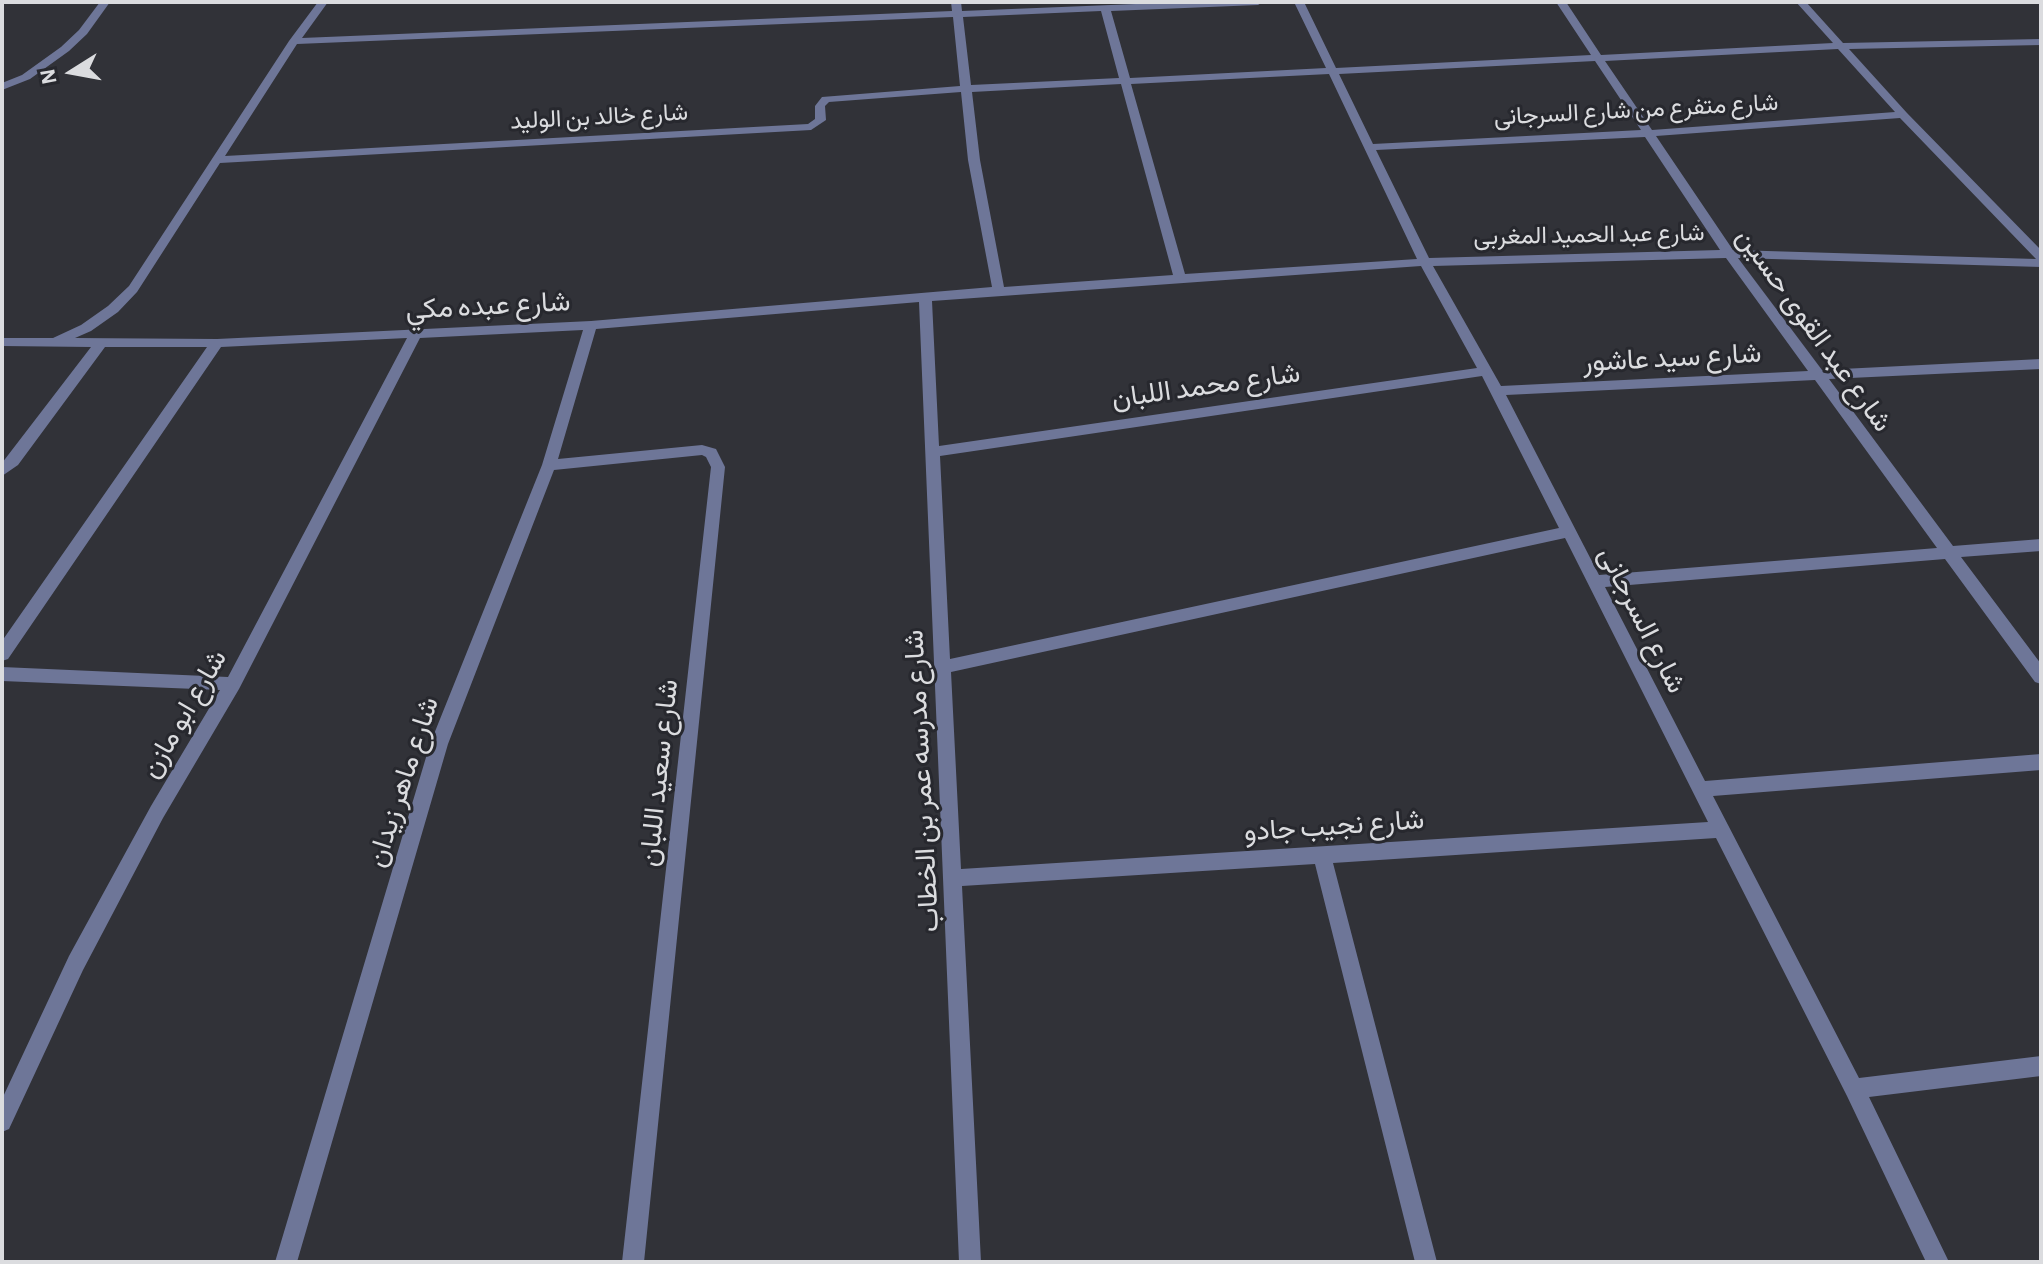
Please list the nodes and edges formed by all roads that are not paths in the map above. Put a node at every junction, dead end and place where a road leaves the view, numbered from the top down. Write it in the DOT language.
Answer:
graph roads {
  1 [pos="105,2"];
  2 [pos="323,2"];
  3 [pos="1258,2"];
  4 [pos="1299,2"];
  5 [pos="1561,2"];
  6 [pos="1801,2"];
  7 [pos="956,8"];
  8 [pos="1105,8"];
  9 [pos="294,41"];
  10 [pos="2041,42"];
  11 [pos="1840,46"];
  12 [pos="1600,59"];
  13 [pos="1333,68"];
  14 [pos="1124,80"];
  15 [pos="2,87"];
  16 [pos="963,89"];
  17 [pos="1903,115"];
  18 [pos="1649,133"];
  19 [pos="1371,147"];
  20 [pos="216,160"];
  21 [pos="1729,254"];
  22 [pos="2041,260"];
  23 [pos="1425,262"];
  24 [pos="1180,278"];
  25 [pos="999,291"];
  26 [pos="925,297"];
  27 [pos="591,325"];
  28 [pos="416,333"];
  29 [pos="2,342"];
  30 [pos="52,343"];
  31 [pos="101,343"];
  32 [pos="217,343"];
  33 [pos="2041,364"];
  34 [pos="1487,371"];
  35 [pos="1815,375"];
  36 [pos="1497,391"];
  37 [pos="932,452"];
  38 [pos="549,465"];
  39 [pos="2,471"];
  40 [pos="1568,532"];
  41 [pos="2041,545"];
  42 [pos="1948,552"];
  43 [pos="1593,582"];
  44 [pos="2,654"];
  45 [pos="943,667"];
  46 [pos="2,674"];
  47 [pos="2041,677"];
  48 [pos="233,684"];
  49 [pos="2041,762"];
  50 [pos="1699,789"];
  51 [pos="1719,830"];
  52 [pos="1322,855"];
  53 [pos="952,878"];
  54 [pos="2041,1066"];
  55 [pos="1854,1089"];
  56 [pos="2,1122"];
  57 [pos="286,1262"];
  58 [pos="633,1262"];
  59 [pos="970,1262"];
  60 [pos="1426,1262"];
  61 [pos="1938,1262"];
  1 -- 15 [label="street"];
  2 -- 9 [label="street"];
  3 -- 8 [label="street"];
  4 -- 13 [label="street, شارع السرجانى"];
  5 -- 12 [label="street, شارع عبد القوى حسين"];
  6 -- 11 [label="street"];
  7 -- 8 [label="street"];
  7 -- 9 [label="street"];
  7 -- 16 [label="street"];
  8 -- 14 [label="street"];
  9 -- 20 [label="street"];
  10 -- 11 [label="street"];
  11 -- 12 [label="street"];
  11 -- 17 [label="street"];
  12 -- 13 [label="street"];
  12 -- 18 [label="street, شارع عبد القوى حسين"];
  13 -- 14 [label="street"];
  13 -- 19 [label="street, شارع السرجانى"];
  14 -- 16 [label="street"];
  14 -- 24 [label="street"];
  16 -- 20 [label="street, شارع خالد بن الوليد"];
  16 -- 25 [label="street"];
  17 -- 18 [label="street, شارع متفرع من شارع السرجانى"];
  17 -- 22 [label="street"];
  18 -- 19 [label="street, شارع متفرع من شارع السرجانى"];
  18 -- 21 [label="street, شارع عبد القوى حسين"];
  19 -- 23 [label="street, شارع السرجانى"];
  20 -- 30 [label="street"];
  21 -- 22 [label="street, شارع عبد الحميد المغربى"];
  21 -- 23 [label="street, شارع عبد الحميد المغربى"];
  21 -- 35 [label="street, شارع عبد القوى حسين"];
  23 -- 24 [label="street, شارع عبد الحميد المغربى"];
  23 -- 34 [label="street, شارع السرجانى"];
  24 -- 25 [label="street, شارع عبده مكي"];
  25 -- 26 [label="street, شارع عبده مكي"];
  26 -- 27 [label="street, شارع عبده مكي"];
  26 -- 37 [label="street, شارع مدرسه عمر بن الخطاب"];
  27 -- 28 [label="street, شارع عبده مكي"];
  27 -- 38 [label="street, شارع ماهر زيدان"];
  28 -- 32 [label="street, شارع عبده مكي"];
  28 -- 48 [label="street, شارع ابو مازن"];
  29 -- 30 [label="street, شارع عبده مكي"];
  30 -- 31 [label="street, شارع عبده مكي"];
  31 -- 32 [label="street, شارع عبده مكي"];
  31 -- 39 [label="street"];
  32 -- 44 [label="street"];
  33 -- 35 [label="street, شارع سيد عاشور"];
  34 -- 36 [label="street, شارع السرجانى"];
  34 -- 37 [label="street, شارع محمد اللبان"];
  35 -- 36 [label="street, شارع سيد عاشور"];
  35 -- 42 [label="street, شارع عبد القوى حسين"];
  36 -- 40 [label="street, شارع السرجانى"];
  37 -- 45 [label="street, شارع مدرسه عمر بن الخطاب"];
  38 -- 57 [label="street, شارع ماهر زيدان"];
  38 -- 58 [label="street, شارع سعيد اللبان"];
  40 -- 43 [label="street, شارع السرجانى"];
  40 -- 45 [label="street"];
  41 -- 42 [label="street"];
  42 -- 43 [label="street"];
  42 -- 47 [label="street, شارع عبد القوى حسين"];
  43 -- 50 [label="street, شارع السرجانى"];
  45 -- 53 [label="street, شارع مدرسه عمر بن الخطاب"];
  46 -- 48 [label="street"];
  48 -- 56 [label="street, شارع ابو مازن"];
  49 -- 50 [label="street"];
  50 -- 51 [label="street, شارع السرجانى"];
  51 -- 52 [label="street, شارع نجيب جادو"];
  51 -- 55 [label="street, شارع السرجانى"];
  52 -- 53 [label="street, شارع نجيب جادو"];
  52 -- 60 [label="street"];
  53 -- 59 [label="street, شارع مدرسه عمر بن الخطاب"];
  54 -- 55 [label="street"];
  55 -- 61 [label="street, شارع السرجانى"];
}
